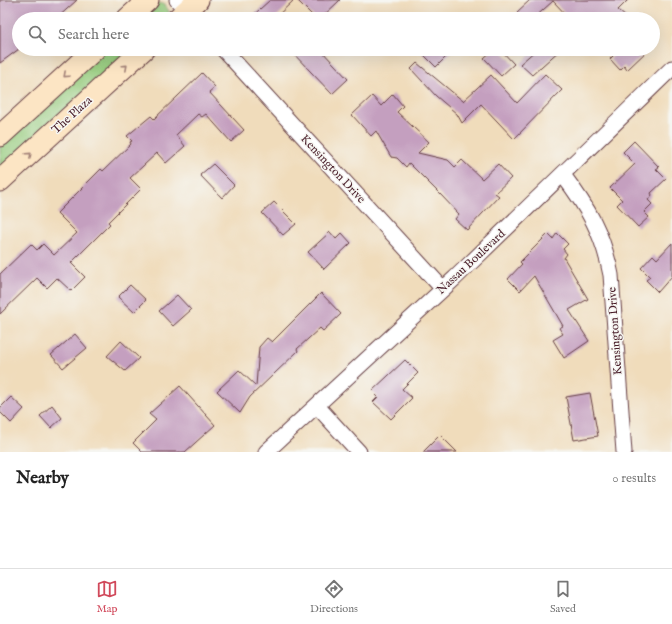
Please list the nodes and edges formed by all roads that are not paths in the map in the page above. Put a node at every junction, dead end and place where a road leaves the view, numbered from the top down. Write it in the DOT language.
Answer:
graph roads {
  1 [pos="148,0"];
  2 [pos="135,12"];
  3 [pos="87,56"];
  4 [pos="136,56"];
  5 [pos="229,56"];
  6 [pos="672,68"];
  7 [pos="0,136"];
  8 [pos="563,175"];
  9 [pos="0,181"];
  10 [pos="444,288"];
  11 [pos="317,406"];
  12 [pos="266,452"];
  13 [pos="359,452"];
  14 [pos="624,452"];
  1 -- 2 [label="main road"];
  3 -- 7 [label="main road, one-way"];
  9 -- 4 [label="main road, The Plaza, one-way"];
  5 -- 10 [label="street, Kensington Drive"];
  6 -- 8 [label="street, Nassau Boulevard"];
  8 -- 10 [label="street, Nassau Boulevard"];
  8 -- 14 [label="street, Kensington Drive"];
  10 -- 11 [label="street, Nassau Boulevard"];
  11 -- 12 [label="street, Nassau Boulevard"];
  11 -- 13 [label="street"];
}
